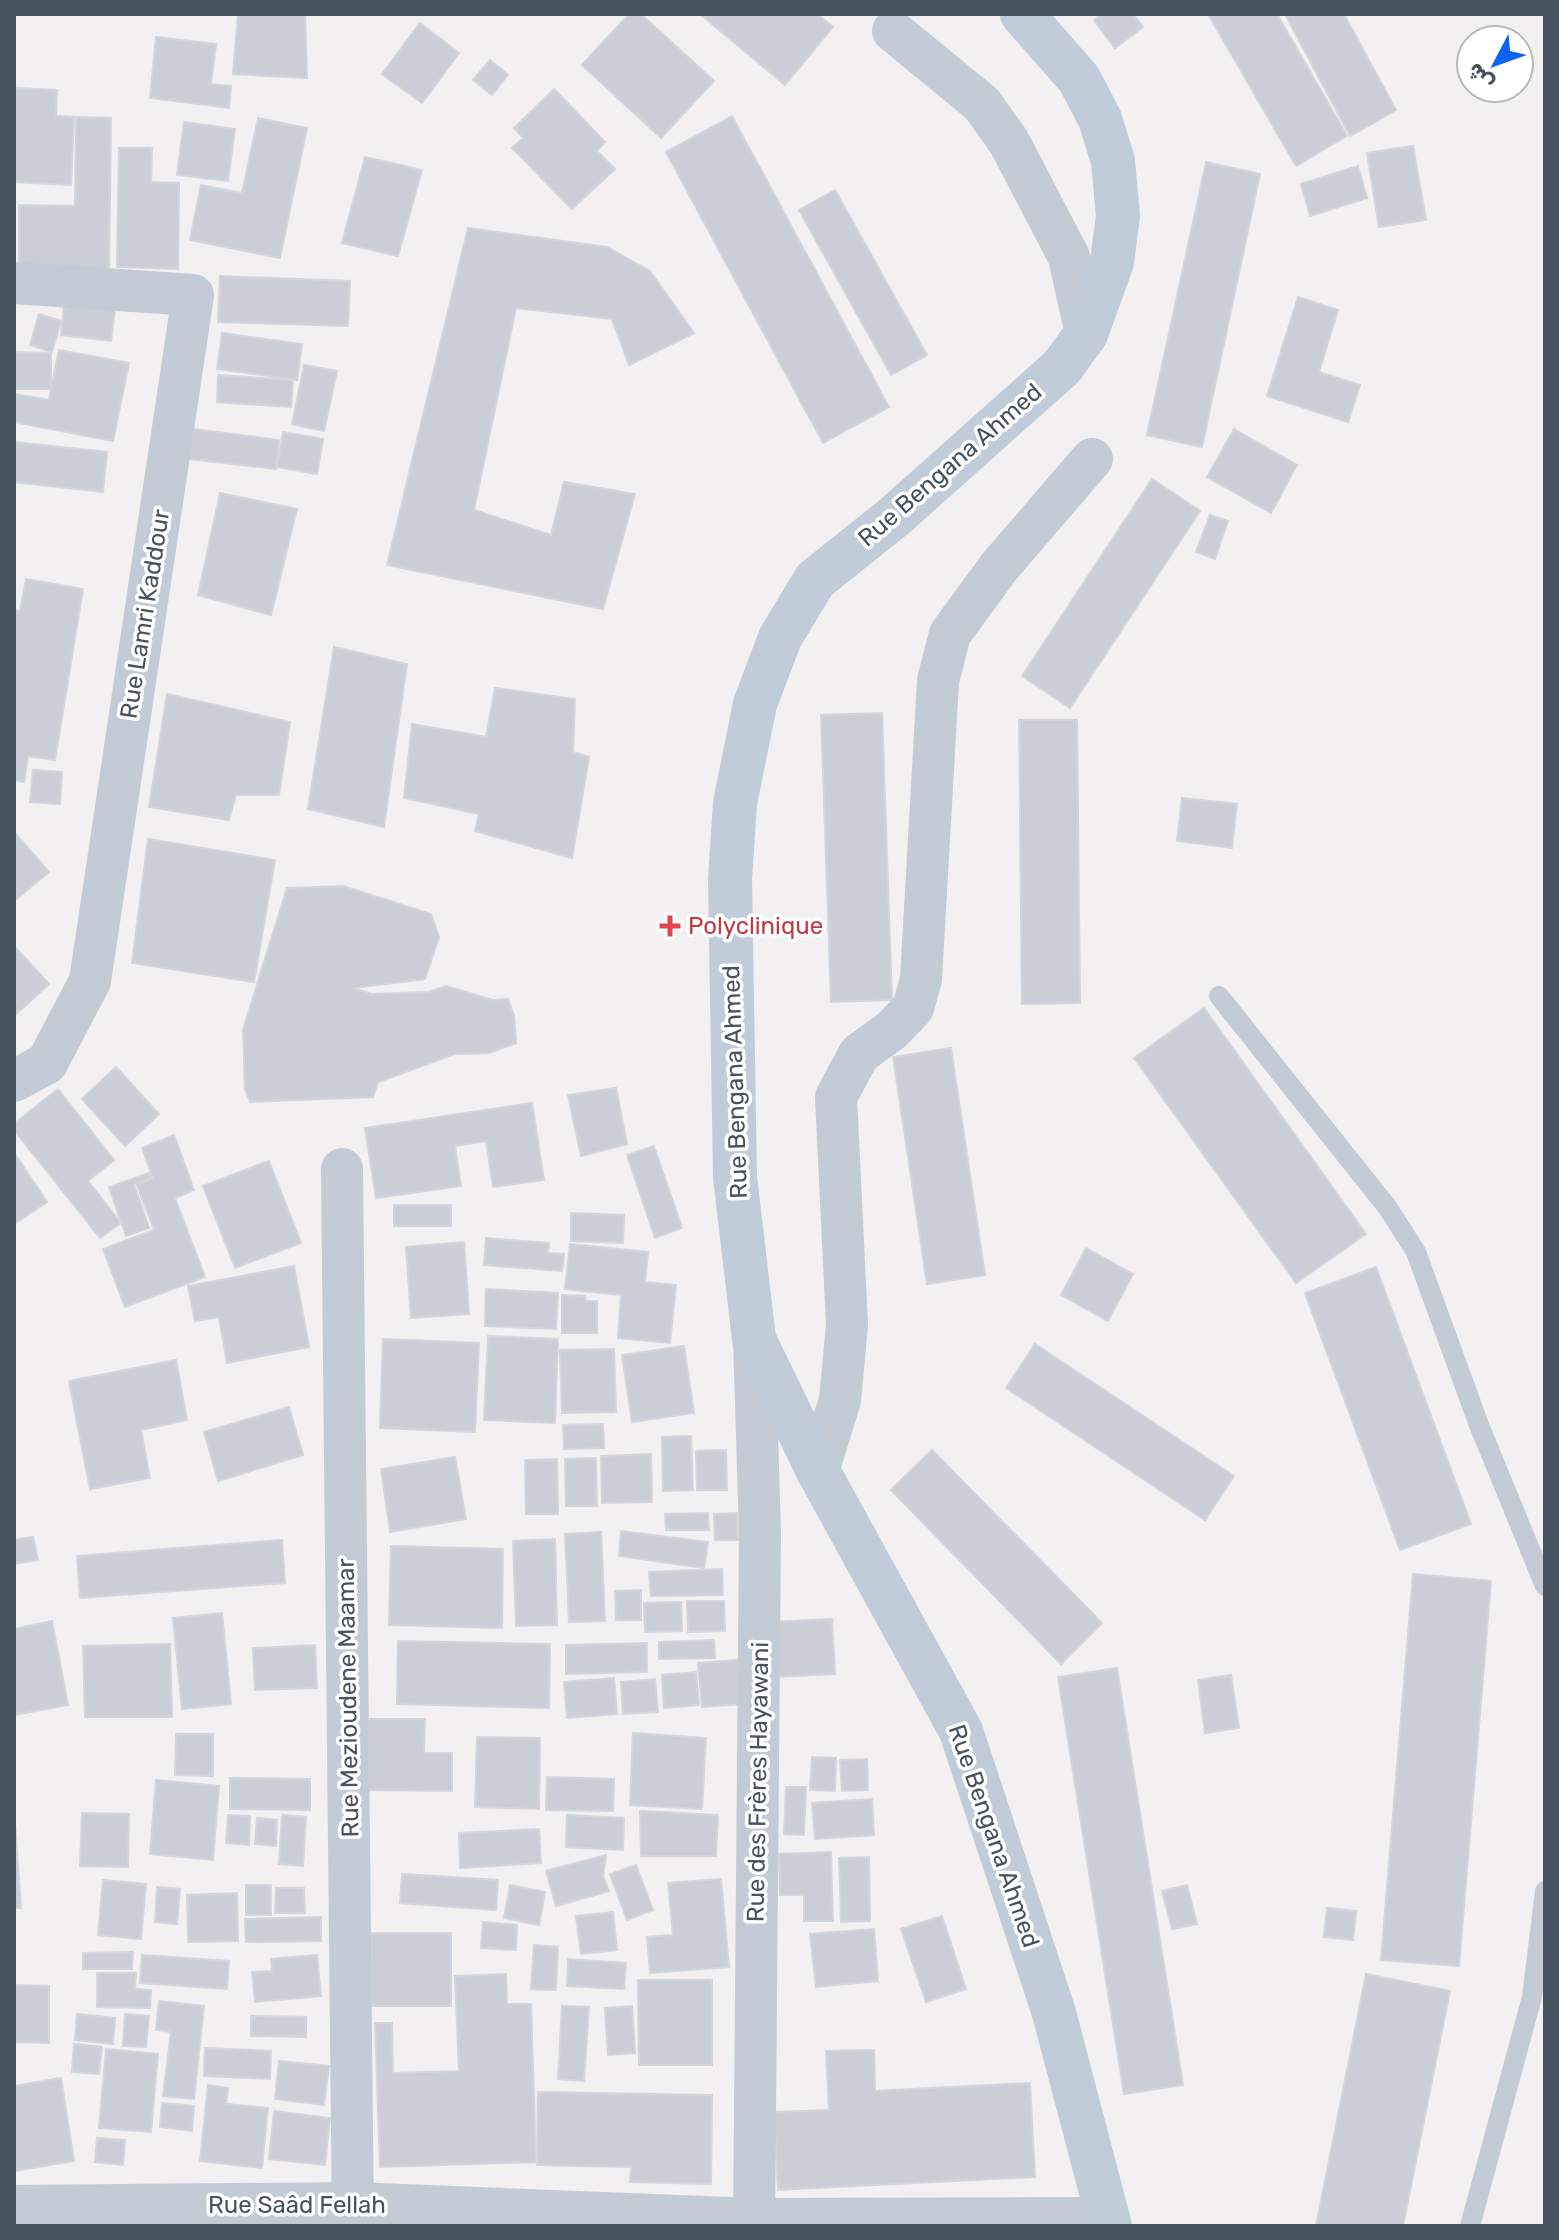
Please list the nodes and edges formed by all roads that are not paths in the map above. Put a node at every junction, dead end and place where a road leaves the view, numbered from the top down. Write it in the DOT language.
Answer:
graph roads {
  1 [pos="1022,14"];
  2 [pos="893,31"];
  3 [pos="14,283"];
  4 [pos="1086,334"];
  5 [pos="1092,459"];
  6 [pos="1219,996"];
  7 [pos="14,1081"];
  8 [pos="342,1169"];
  9 [pos="754,1339"];
  10 [pos="818,1471"];
  11 [pos="1545,1586"];
  12 [pos="1545,1891"];
  13 [pos="14,2206"];
  14 [pos="353,2215"];
  15 [pos="1109,2222"];
  16 [pos="754,2223"];
  17 [pos="1470,2226"];
  1 -- 4 [label="street, Rue Bengana Ahmed"];
  2 -- 4 [label="street"];
  3 -- 7 [label="street, Rue Lamri Kaddour"];
  4 -- 9 [label="street, Rue Bengana Ahmed"];
  5 -- 10 [label="street"];
  6 -- 11 [label="lane"];
  8 -- 14 [label="street, Rue Mezioudene Maamar"];
  9 -- 10 [label="street, Rue Bengana Ahmed"];
  9 -- 16 [label="street, Rue des Frères Hayawani"];
  10 -- 15 [label="street, Rue Bengana Ahmed"];
  12 -- 17 [label="lane"];
  13 -- 14 [label="street, Rue Saâd Fellah"];
  14 -- 16 [label="street, Rue Saâd Fellah"];
  15 -- 16 [label="street, Rue Saâd Fellah"];
}
